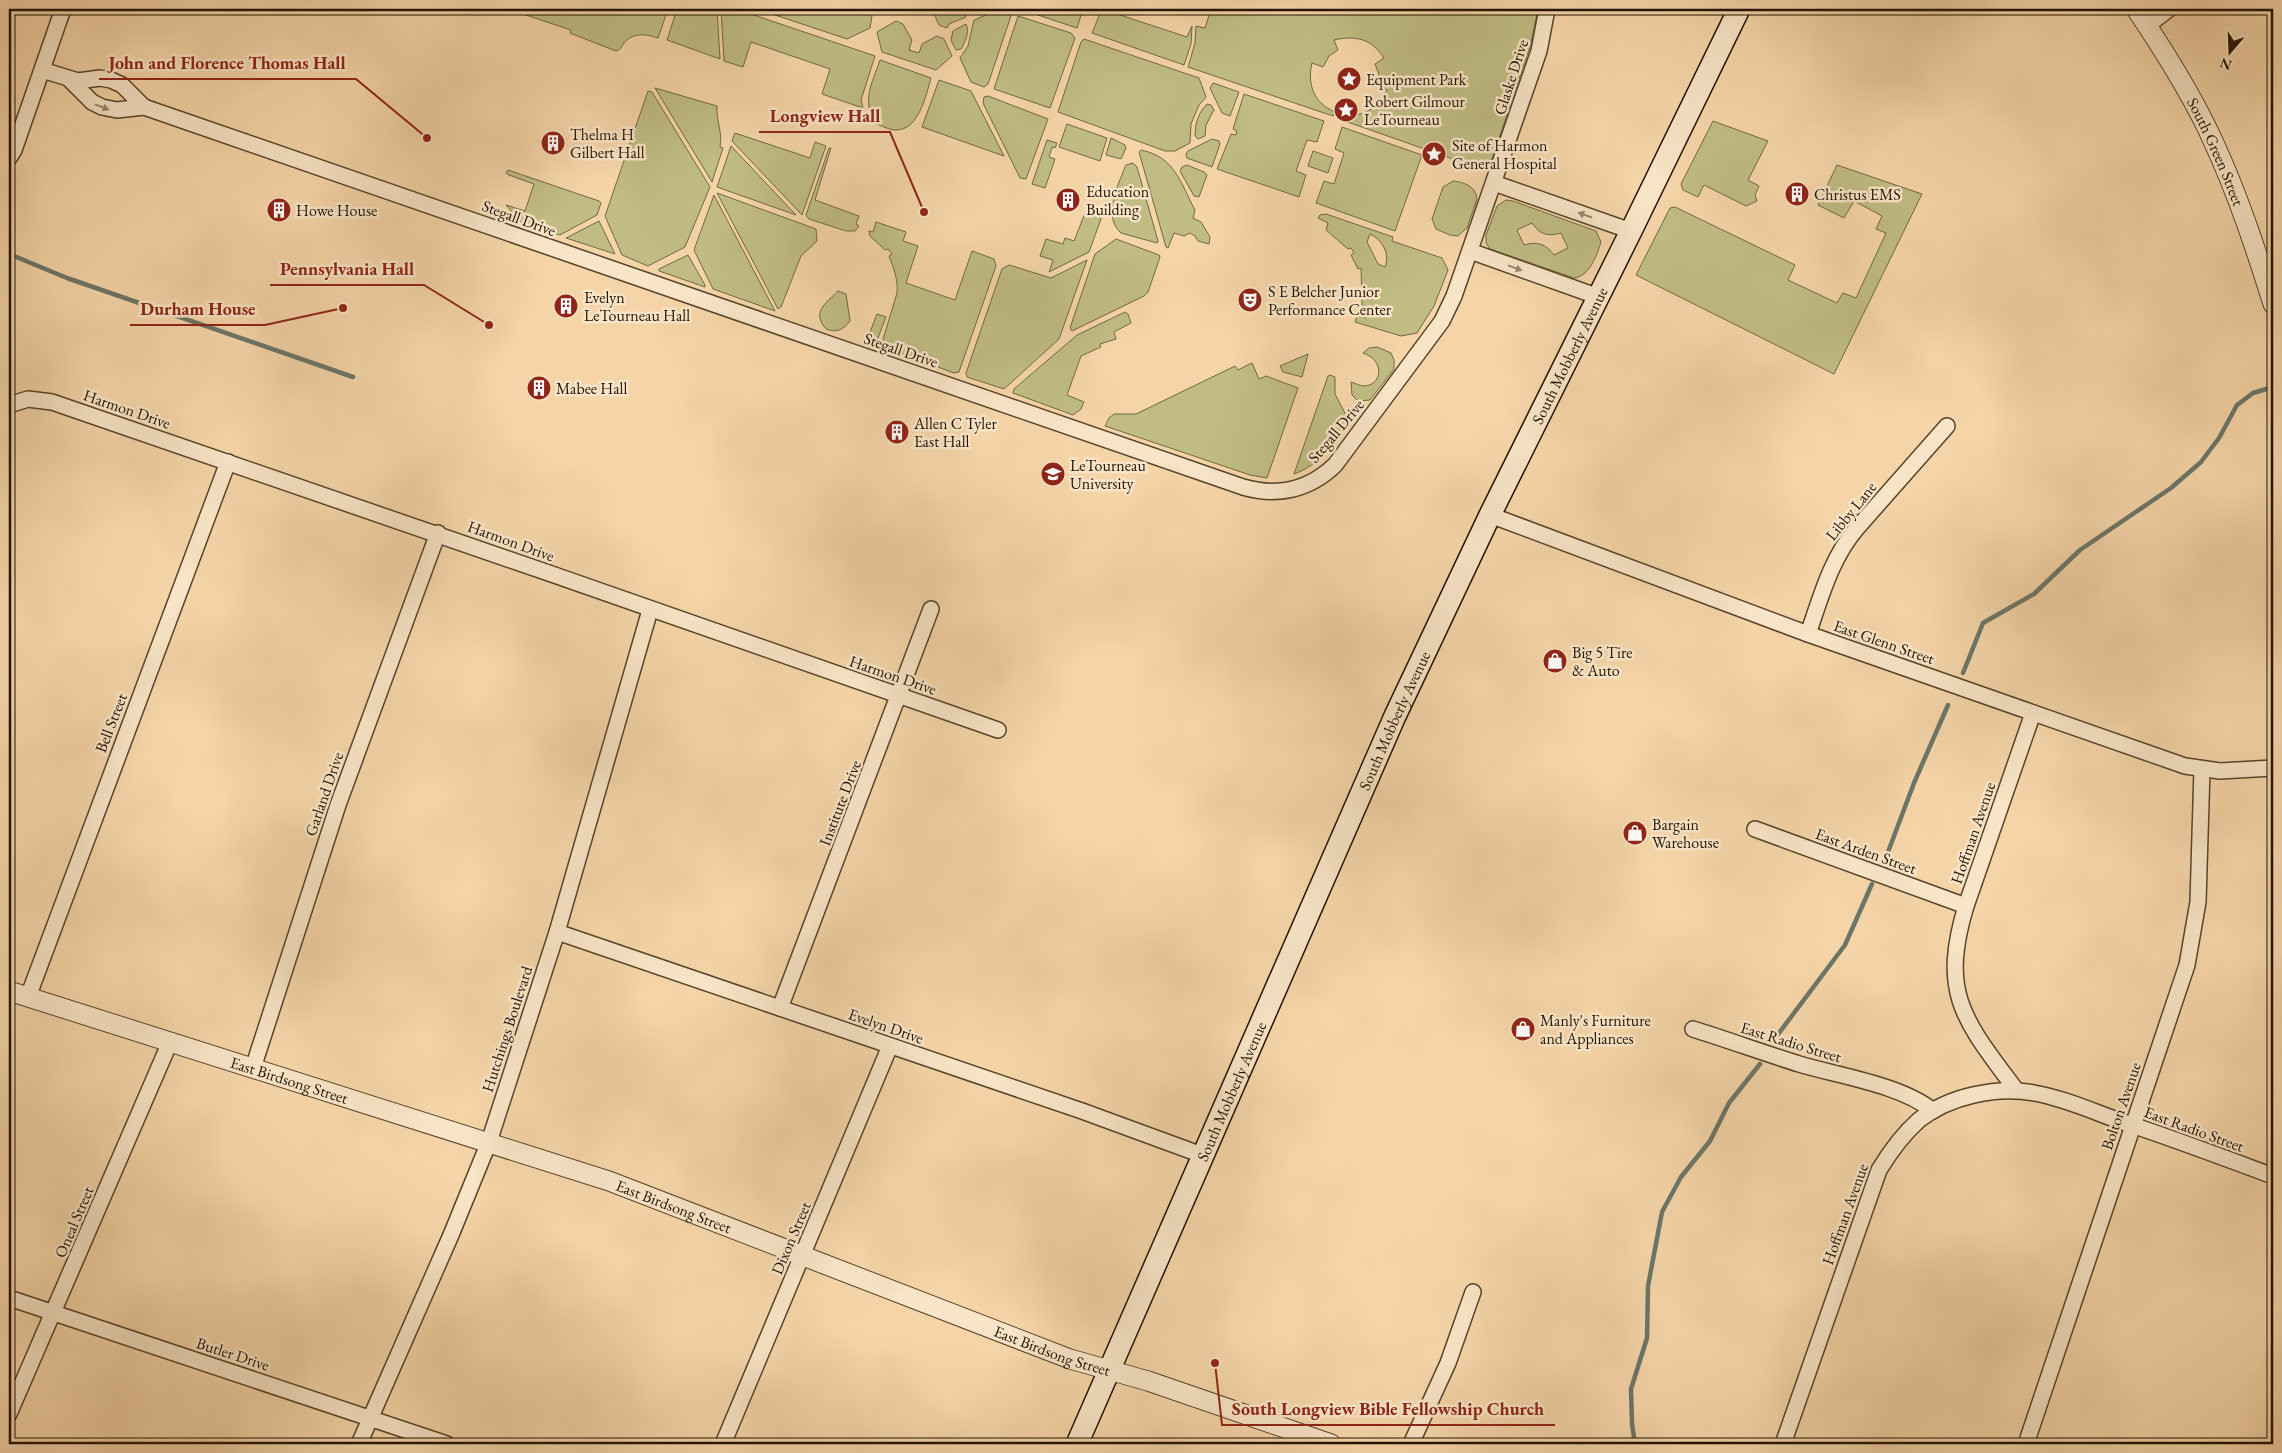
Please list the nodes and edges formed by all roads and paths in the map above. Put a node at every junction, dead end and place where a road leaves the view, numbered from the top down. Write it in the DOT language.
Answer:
graph roads {
  1 [pos="63,9"];
  2 [pos="1547,9"];
  3 [pos="1739,9"];
  4 [pos="2136,9"];
  5 [pos="2169,9"];
  6 [pos="2148,26"];
  7 [pos="42,70"];
  8 [pos="70,80"];
  9 [pos="144,107"];
  10 [pos="9,158"];
  11 [pos="1494,183"];
  12 [pos="1632,231"];
  13 [pos="1470,251"];
  14 [pos="1599,297"];
  15 [pos="2273,304"];
  16 [pos="9,405"];
  17 [pos="1947,426"];
  18 [pos="228,462"];
  19 [pos="1490,515"];
  20 [pos="438,533"];
  21 [pos="931,609"];
  22 [pos="650,610"];
  23 [pos="1808,634"];
  24 [pos="900,695"];
  25 [pos="2033,713"];
  26 [pos="998,730"];
  27 [pos="2273,768"];
  28 [pos="2202,769"];
  29 [pos="1755,829"];
  30 [pos="1966,906"];
  31 [pos="558,932"];
  32 [pos="9,991"];
  33 [pos="28,997"];
  34 [pos="780,1008"];
  35 [pos="1693,1029"];
  36 [pos="170,1042"];
  37 [pos="890,1046"];
  38 [pos="253,1068"];
  39 [pos="2016,1090"];
  40 [pos="1933,1111"];
  41 [pos="2133,1125"];
  42 [pos="488,1142"];
  43 [pos="1202,1155"];
  44 [pos="2273,1176"];
  45 [pos="803,1255"];
  46 [pos="1473,1292"];
  47 [pos="9,1298"];
  48 [pos="54,1313"];
  49 [pos="1108,1371"];
  50 [pos="9,1414"];
  51 [pos="370,1418"];
  52 [pos="359,1444"];
  53 [pos="447,1444"];
  54 [pos="724,1444"];
  55 [pos="1077,1444"];
  56 [pos="1331,1444"];
  57 [pos="1411,1444"];
  58 [pos="1783,1444"];
  59 [pos="2026,1444"];
  1 -- 7 [label="street"];
  2 -- 11 [label="street, Glaske Drive"];
  3 -- 12 [label="main road, South Mobberly Avenue"];
  4 -- 6 [label="street, South Green Street"];
  5 -- 6 [label="street"];
  6 -- 15 [label="street, South Green Street"];
  7 -- 8 [label="street, Stegall Drive"];
  7 -- 10 [label="street"];
  8 -- 9 [label="street, Stegall Drive, one-way"];
  8 -- 9 [label="street, Stegall Drive"];
  9 -- 13 [label="street, Stegall Drive"];
  12 -- 11 [label="street, one-way"];
  11 -- 13 [label="street, Stegall Drive"];
  12 -- 14 [label="main road, South Mobberly Avenue"];
  13 -- 14 [label="street, one-way"];
  14 -- 19 [label="main road, South Mobberly Avenue"];
  16 -- 18 [label="street, Harmon Drive"];
  17 -- 23 [label="street, Libby Lane"];
  18 -- 20 [label="street, Harmon Drive"];
  18 -- 33 [label="street, Bell Street"];
  19 -- 23 [label="street, East Glenn Street"];
  19 -- 43 [label="main road, South Mobberly Avenue"];
  20 -- 22 [label="street, Harmon Drive"];
  20 -- 38 [label="street, Garland Drive"];
  21 -- 24 [label="street, Institute Drive"];
  22 -- 24 [label="street, Harmon Drive"];
  22 -- 31 [label="street, Hutchings Boulevard"];
  23 -- 25 [label="street, East Glenn Street"];
  24 -- 26 [label="street, Harmon Drive"];
  24 -- 34 [label="street, Institute Drive"];
  25 -- 28 [label="street, East Glenn Street"];
  25 -- 30 [label="street, Hoffman Avenue"];
  27 -- 28 [label="street, East Glenn Street"];
  28 -- 41 [label="street, Bolton Avenue"];
  29 -- 30 [label="street, East Arden Street"];
  30 -- 39 [label="street, Hoffman Avenue"];
  31 -- 34 [label="street, Evelyn Drive"];
  31 -- 42 [label="street, Hutchings Boulevard"];
  32 -- 33 [label="street, East Birdsong Street"];
  33 -- 36 [label="street, East Birdsong Street"];
  34 -- 37 [label="street, Evelyn Drive"];
  35 -- 40 [label="street, East Radio Street"];
  36 -- 38 [label="street, East Birdsong Street"];
  36 -- 48 [label="street, Oneal Street"];
  37 -- 43 [label="street, Evelyn Drive"];
  37 -- 45 [label="street, Dixon Street"];
  38 -- 42 [label="street, East Birdsong Street"];
  39 -- 40 [label="street, Hoffman Avenue"];
  39 -- 41 [label="street, East Radio Street"];
  40 -- 58 [label="street, Hoffman Avenue"];
  41 -- 44 [label="street, East Radio Street"];
  41 -- 59 [label="street, Bolton Avenue"];
  42 -- 45 [label="street, East Birdsong Street"];
  42 -- 51 [label="street, Hutchings Boulevard"];
  43 -- 49 [label="main road, South Mobberly Avenue"];
  45 -- 49 [label="street, East Birdsong Street"];
  45 -- 54 [label="street, Dixon Street"];
  46 -- 57 [label="street"];
  47 -- 48 [label="street, Butler Drive"];
  48 -- 50 [label="street, Oneal Street"];
  48 -- 51 [label="street, Butler Drive"];
  49 -- 55 [label="main road, South Mobberly Avenue"];
  49 -- 56 [label="street, East Birdsong Street"];
  51 -- 52 [label="street, Hutchings Boulevard"];
  51 -- 53 [label="street, Butler Drive"];
}
